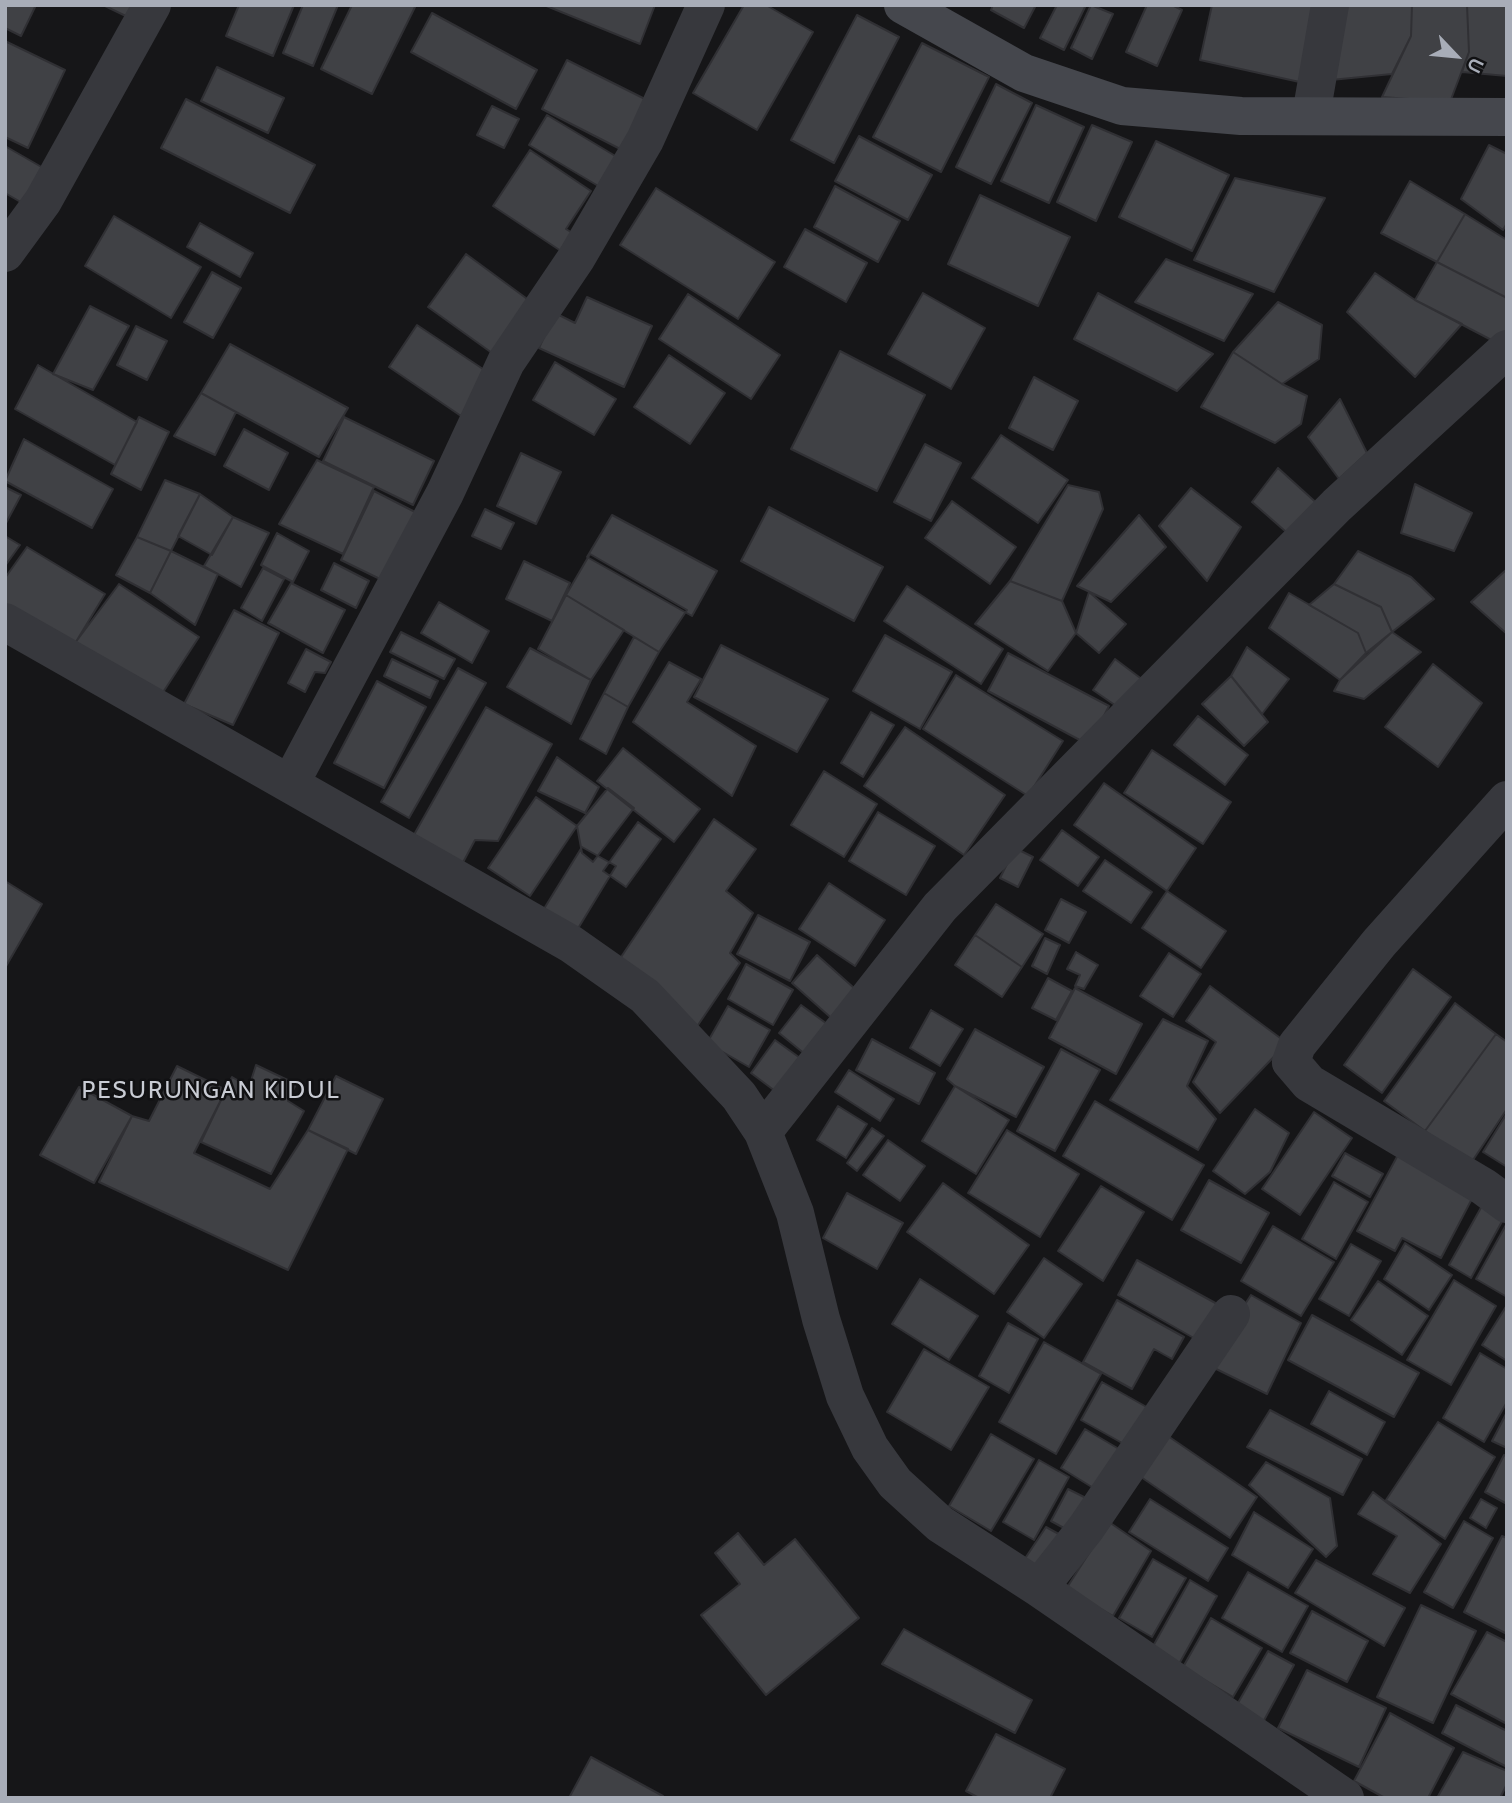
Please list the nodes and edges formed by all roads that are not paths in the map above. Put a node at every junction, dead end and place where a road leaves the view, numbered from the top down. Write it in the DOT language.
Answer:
graph roads {
  1 [pos="152,5"];
  2 [pos="706,5"];
  3 [pos="903,5"];
  4 [pos="1330,5"];
  5 [pos="1311,115"];
  6 [pos="1507,117"];
  7 [pos="5,253"];
  8 [pos="1507,349"];
  9 [pos="5,622"];
  10 [pos="290,784"];
  11 [pos="1507,800"];
  12 [pos="763,1132"];
  13 [pos="1507,1204"];
  14 [pos="1231,1314"];
  15 [pos="1039,1588"];
  16 [pos="1345,1798"];
  1 -- 7 [label="street"];
  2 -- 10 [label="street"];
  3 -- 5 [label="street"];
  4 -- 5 [label="street"];
  5 -- 6 [label="street"];
  8 -- 12 [label="street"];
  9 -- 10 [label="street"];
  10 -- 12 [label="street"];
  11 -- 13 [label="street"];
  12 -- 15 [label="street"];
  14 -- 15 [label="street"];
  15 -- 16 [label="street"];
}
